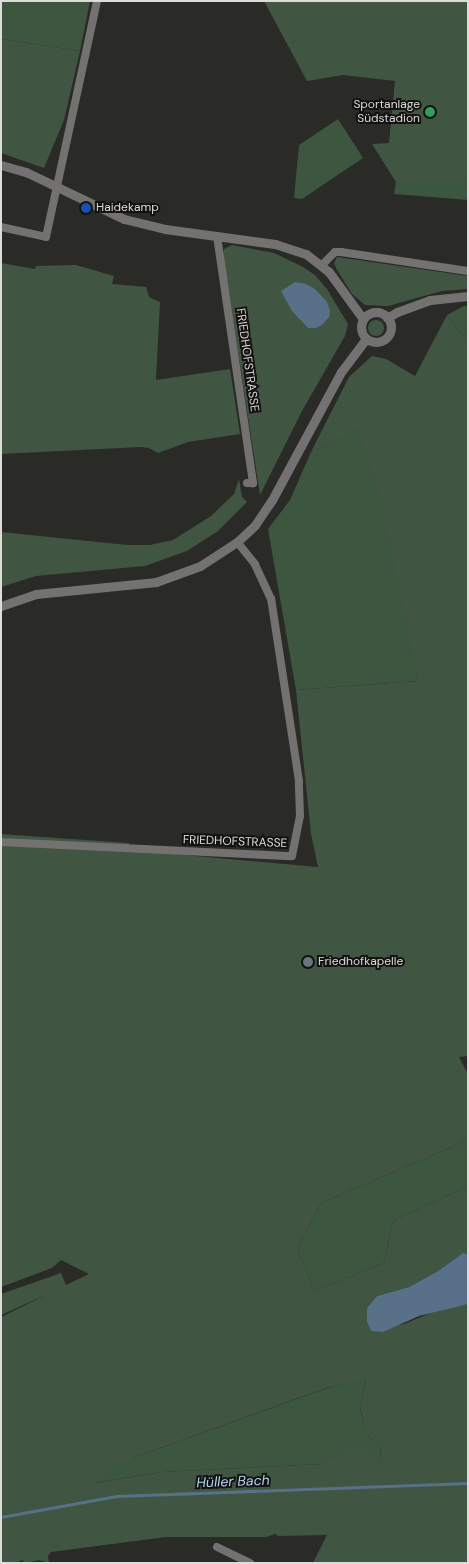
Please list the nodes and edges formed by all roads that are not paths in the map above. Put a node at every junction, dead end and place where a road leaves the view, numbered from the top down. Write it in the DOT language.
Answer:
graph roads {
  1 [pos="97,1"];
  2 [pos="1,165"];
  3 [pos="58,187"];
  4 [pos="1,228"];
  5 [pos="217,236"];
  6 [pos="322,265"];
  7 [pos="468,270"];
  8 [pos="468,296"];
  9 [pos="387,318"];
  10 [pos="363,320"];
  11 [pos="366,340"];
  12 [pos="247,483"];
  13 [pos="237,542"];
  14 [pos="1,606"];
  15 [pos="1,842"];
  16 [pos="217,1546"];
  17 [pos="250,1563"];
  1 -- 3 [label="street"];
  2 -- 3 [label="street"];
  3 -- 4 [label="street"];
  3 -- 5 [label="street"];
  5 -- 6 [label="street"];
  5 -- 12 [label="street, FRIEDHOFSTRASSE"];
  6 -- 7 [label="street"];
  6 -- 10 [label="street"];
  8 -- 9 [label="street"];
  9 -- 10 [label="street"];
  9 -- 11 [label="street"];
  10 -- 11 [label="street"];
  11 -- 13 [label="street"];
  13 -- 14 [label="street"];
  13 -- 15 [label="street, FRIEDHOFSTRASSE"];
  16 -- 17 [label="street"];
}
